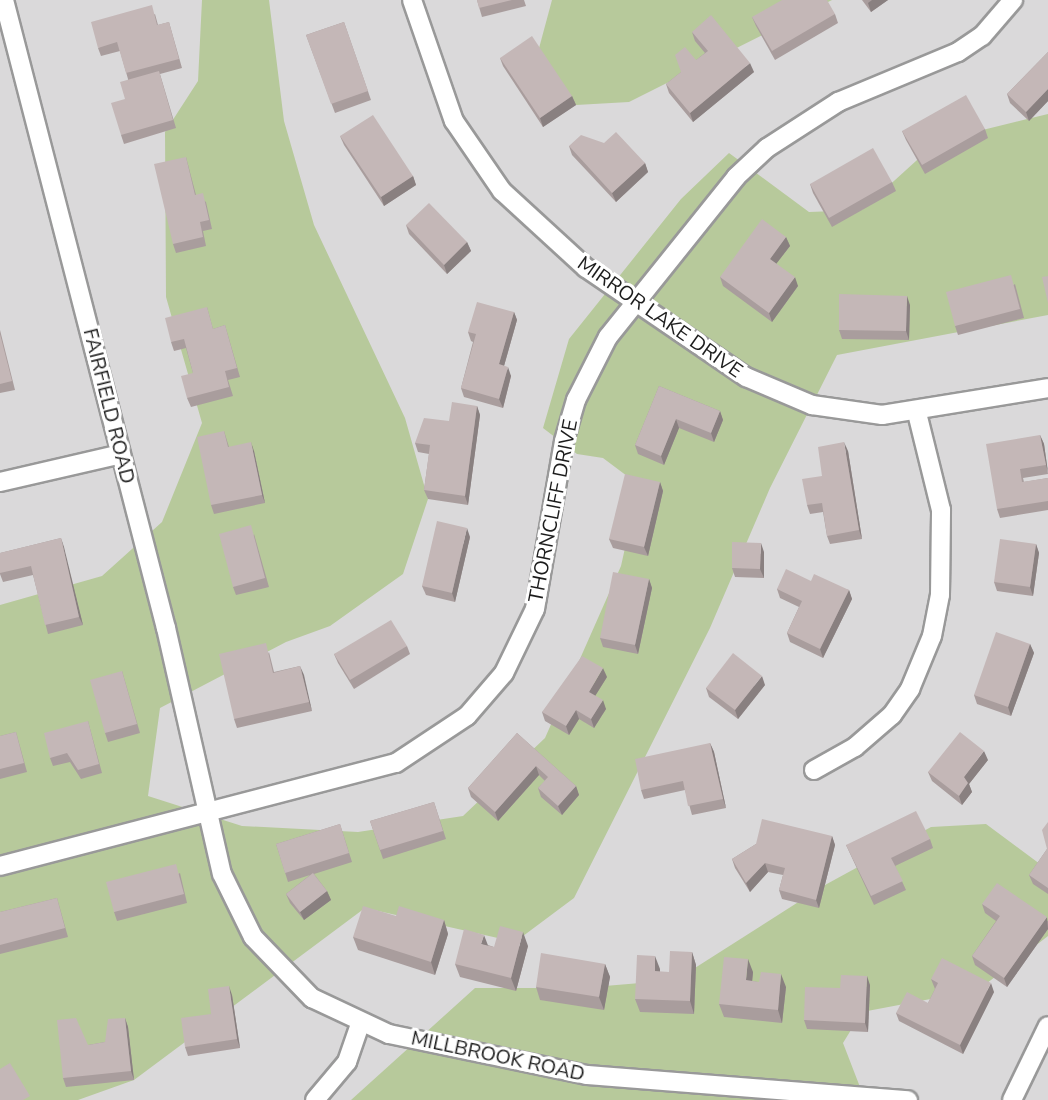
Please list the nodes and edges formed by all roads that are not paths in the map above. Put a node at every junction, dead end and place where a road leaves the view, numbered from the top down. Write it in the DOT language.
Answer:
graph roads {
  1 [pos="4,0"];
  2 [pos="412,0"];
  3 [pos="1013,0"];
  4 [pos="635,302"];
  5 [pos="1048,388"];
  6 [pos="917,413"];
  7 [pos="121,454"];
  8 [pos="0,482"];
  9 [pos="814,770"];
  10 [pos="208,814"];
  11 [pos="0,866"];
  12 [pos="360,1025"];
  13 [pos="1048,1026"];
  14 [pos="673,1093"];
  15 [pos="315,1100"];
  16 [pos="908,1100"];
  17 [pos="1012,1100"];
  1 -- 7 [label="street, FAIRFIELD ROAD"];
  2 -- 4 [label="street, MIRROR LAKE DRIVE"];
  3 -- 4 [label="street, THORNCLIFF DRIVE"];
  4 -- 6 [label="street, MIRROR LAKE DRIVE"];
  4 -- 10 [label="street, THORNCLIFF DRIVE"];
  5 -- 6 [label="street, MIRROR LAKE DRIVE"];
  6 -- 9 [label="street"];
  7 -- 8 [label="street"];
  7 -- 10 [label="street, FAIRFIELD ROAD"];
  10 -- 11 [label="street, THORNCLIFF DRIVE"];
  10 -- 12 [label="street, MILLBROOK ROAD"];
  12 -- 14 [label="street, MILLBROOK ROAD"];
  12 -- 15 [label="street"];
  13 -- 17 [label="street"];
  14 -- 16 [label="street, MILLBROOK ROAD"];
}
